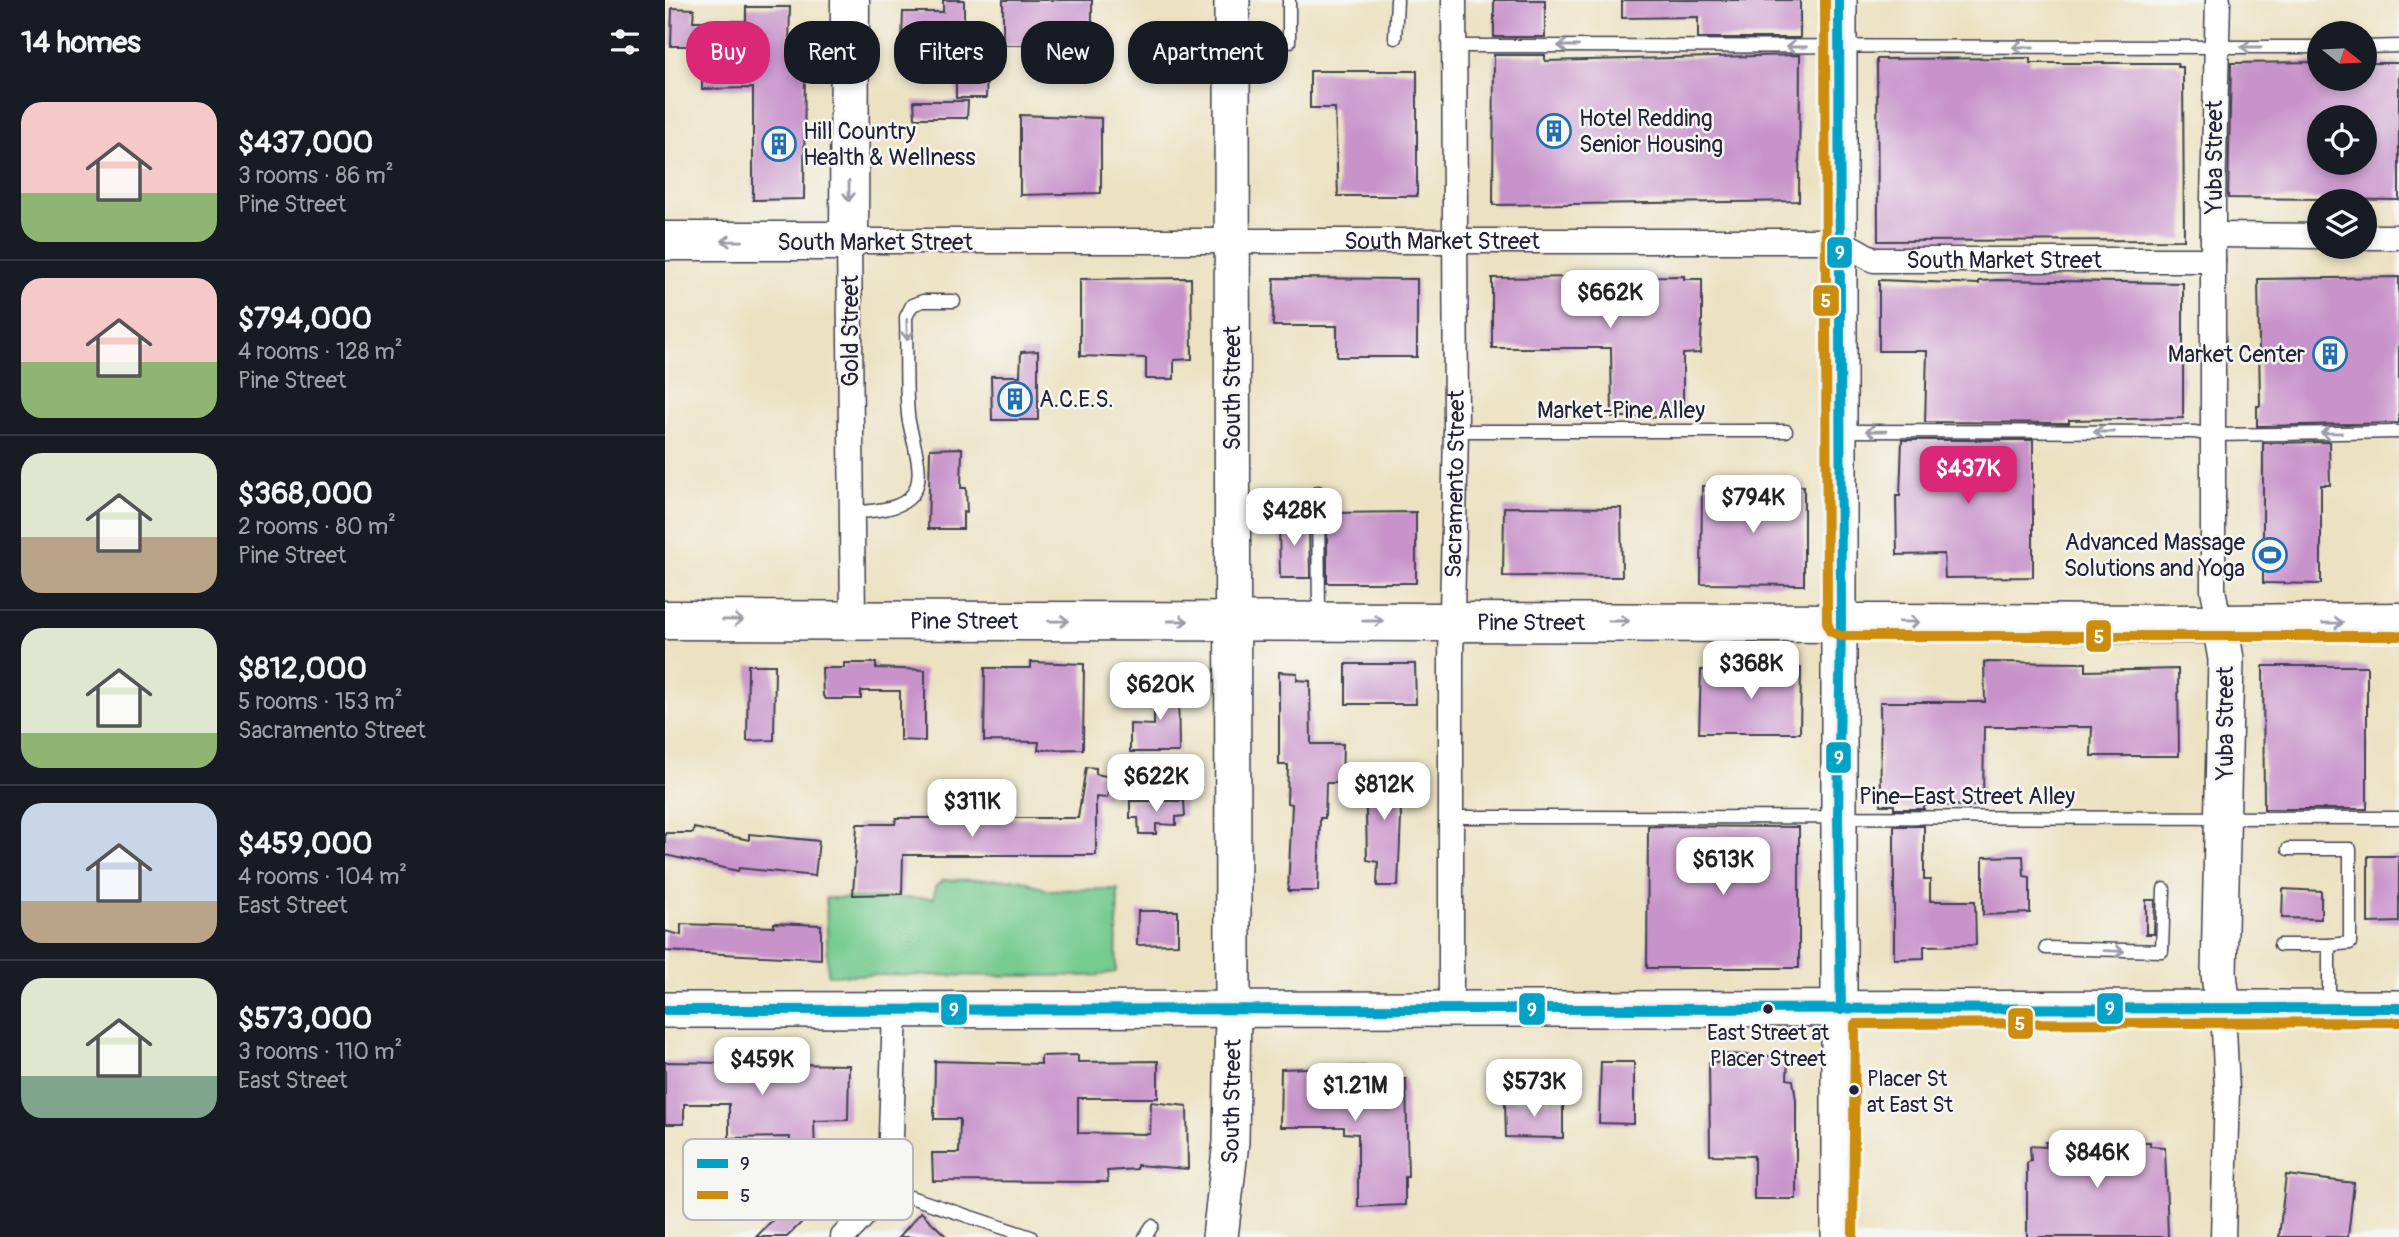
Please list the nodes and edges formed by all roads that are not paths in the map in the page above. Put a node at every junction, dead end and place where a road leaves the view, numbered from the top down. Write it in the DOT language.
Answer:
graph roads {
  1 [pos="850,0"];
  2 [pos="1232,0"];
  3 [pos="1289,0"];
  4 [pos="1397,0"];
  5 [pos="1454,0"];
  6 [pos="1839,0"];
  7 [pos="2218,0"];
  8 [pos="1395,38"];
  9 [pos="1289,42"];
  10 [pos="1454,46"];
  11 [pos="2399,46"];
  12 [pos="1839,47"];
  13 [pos="2215,47"];
  14 [pos="2307,47"];
  15 [pos="2377,47"];
  16 [pos="2213,235"];
  17 [pos="2307,236"];
  18 [pos="2377,237"];
  19 [pos="2399,237"];
  20 [pos="1231,239"];
  21 [pos="1456,239"];
  22 [pos="665,241"];
  23 [pos="1840,241"];
  24 [pos="849,242"];
  25 [pos="2213,260"];
  26 [pos="954,300"];
  27 [pos="1456,431"];
  28 [pos="1786,431"];
  29 [pos="1839,431"];
  30 [pos="2399,432"];
  31 [pos="2213,435"];
  32 [pos="1318,492"];
  33 [pos="850,513"];
  34 [pos="665,620"];
  35 [pos="853,621"];
  36 [pos="1232,621"];
  37 [pos="1319,622"];
  38 [pos="1452,622"];
  39 [pos="1841,622"];
  40 [pos="2399,622"];
  41 [pos="2220,624"];
  42 [pos="1451,817"];
  43 [pos="2224,817"];
  44 [pos="1839,818"];
  45 [pos="2399,818"];
  46 [pos="2288,849"];
  47 [pos="2164,889"];
  48 [pos="2329,944"];
  49 [pos="2280,945"];
  50 [pos="2046,948"];
  51 [pos="2329,1008"];
  52 [pos="2399,1008"];
  53 [pos="895,1009"];
  54 [pos="1451,1009"];
  55 [pos="2223,1009"];
  56 [pos="665,1010"];
  57 [pos="1233,1010"];
  58 [pos="1841,1010"];
  59 [pos="893,1139"];
  60 [pos="913,1198"];
  61 [pos="859,1220"];
  62 [pos="843,1237"];
  63 [pos="1031,1237"];
  64 [pos="1220,1237"];
  65 [pos="1839,1237"];
  66 [pos="2223,1237"];
  1 -- 24 [label="main road, Gold Street, one-way"];
  2 -- 20 [label="street, South Street"];
  3 -- 9 [label="lane"];
  4 -- 8 [label="lane"];
  5 -- 10 [label="street, Sacramento Street"];
  6 -- 12 [label="street"];
  7 -- 13 [label="street, Yuba Street"];
  12 -- 10 [label="lane, one-way"];
  10 -- 21 [label="street, Sacramento Street"];
  11 -- 15 [label="lane"];
  13 -- 12 [label="lane, one-way"];
  12 -- 23 [label="street"];
  14 -- 13 [label="lane, one-way"];
  13 -- 16 [label="street, Yuba Street"];
  16 -- 17 [label="street"];
  16 -- 25 [label="street, Yuba Street"];
  18 -- 19 [label="street"];
  20 -- 21 [label="street, South Market Street"];
  20 -- 24 [label="street, South Market Street"];
  20 -- 36 [label="street, South Street"];
  21 -- 23 [label="street, South Market Street"];
  21 -- 27 [label="street, Sacramento Street"];
  24 -- 22 [label="main road, South Market Street, one-way"];
  23 -- 25 [label="street, South Market Street"];
  23 -- 29 [label="street"];
  24 -- 33 [label="street, Gold Street"];
  25 -- 31 [label="street, Yuba Street"];
  26 -- 33 [label="lane, one-way"];
  27 -- 28 [label="lane, Market-Pine Alley"];
  27 -- 38 [label="street, Sacramento Street"];
  31 -- 29 [label="lane, one-way"];
  29 -- 39 [label="street"];
  30 -- 31 [label="lane, one-way"];
  31 -- 41 [label="street, Yuba Street"];
  32 -- 37 [label="lane"];
  33 -- 35 [label="street, Gold Street"];
  34 -- 35 [label="main road, Pine Street, one-way"];
  35 -- 36 [label="main road, Pine Street, one-way"];
  36 -- 37 [label="main road, Pine Street"];
  36 -- 57 [label="street, South Street"];
  37 -- 38 [label="main road, Pine Street, one-way"];
  38 -- 39 [label="main road, Pine Street, one-way"];
  38 -- 42 [label="street, Sacramento Street"];
  39 -- 41 [label="main road, Pine Street, one-way"];
  39 -- 44 [label="street"];
  41 -- 40 [label="main road, Pine Street, one-way"];
  41 -- 43 [label="street, Yuba Street"];
  42 -- 44 [label="lane, Pine–East Street Alley"];
  42 -- 54 [label="street, Sacramento Street"];
  43 -- 44 [label="lane, Pine–East Street Alley"];
  43 -- 45 [label="lane, Pine–East Street Alley"];
  43 -- 55 [label="street, Yuba Street"];
  44 -- 58 [label="street"];
  46 -- 48 [label="lane"];
  50 -- 47 [label="lane, one-way"];
  48 -- 49 [label="lane"];
  48 -- 51 [label="lane"];
  51 -- 52 [label="street"];
  51 -- 55 [label="street"];
  53 -- 56 [label="street"];
  53 -- 57 [label="street"];
  53 -- 59 [label="street"];
  54 -- 57 [label="street"];
  54 -- 58 [label="street"];
  55 -- 58 [label="street"];
  55 -- 66 [label="street, Yuba Street"];
  57 -- 64 [label="street, South Street"];
  58 -- 65 [label="street"];
  60 -- 63 [label="lane"];
  61 -- 62 [label="street"];
}
